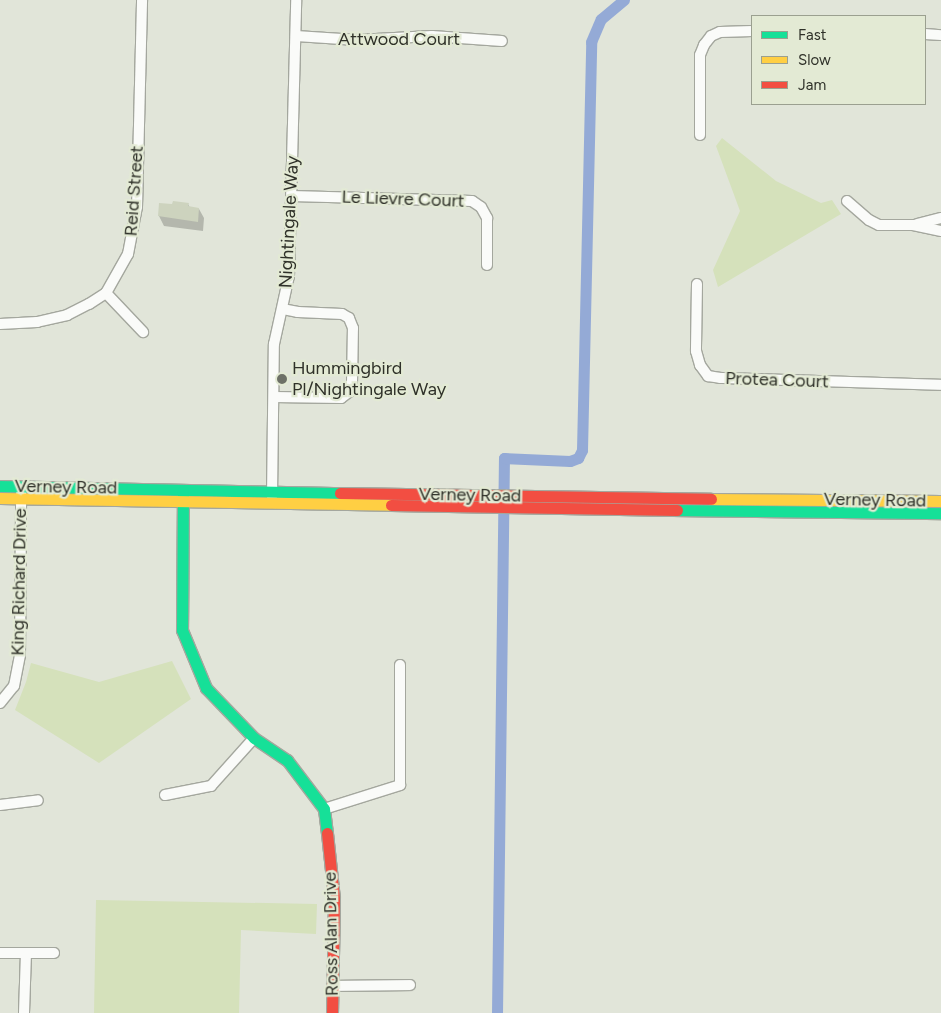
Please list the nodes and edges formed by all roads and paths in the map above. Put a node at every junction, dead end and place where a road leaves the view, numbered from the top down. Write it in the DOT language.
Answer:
graph roads {
  1 [pos="142,0"];
  2 [pos="296,0"];
  3 [pos="751,30"];
  4 [pos="926,34"];
  5 [pos="941,35"];
  6 [pos="296,36"];
  7 [pos="502,41"];
  8 [pos="700,135"];
  9 [pos="292,196"];
  10 [pos="847,201"];
  11 [pos="941,218"];
  12 [pos="913,225"];
  13 [pos="941,231"];
  14 [pos="487,265"];
  15 [pos="697,284"];
  16 [pos="106,293"];
  17 [pos="282,309"];
  18 [pos="0,324"];
  19 [pos="143,332"];
  20 [pos="941,386"];
  21 [pos="274,397"];
  22 [pos="0,486"];
  23 [pos="272,490"];
  24 [pos="21,492"];
  25 [pos="183,495"];
  26 [pos="0,498"];
  27 [pos="941,501"];
  28 [pos="496,502"];
  29 [pos="519,502"];
  30 [pos="272,503"];
  31 [pos="941,513"];
  32 [pos="400,665"];
  33 [pos="0,703"];
  34 [pos="254,738"];
  35 [pos="165,795"];
  36 [pos="38,800"];
  37 [pos="0,805"];
  38 [pos="324,809"];
  39 [pos="0,952"];
  40 [pos="26,953"];
  41 [pos="54,953"];
  42 [pos="410,985"];
  43 [pos="332,986"];
  44 [pos="24,1013"];
  45 [pos="332,1013"];
  1 -- 16 [label="street, Reid Street"];
  2 -- 6 [label="street, Nightingale Way"];
  3 -- 8 [label="street"];
  4 -- 5 [label="street"];
  6 -- 7 [label="street, Attwood Court"];
  6 -- 9 [label="street, Nightingale Way"];
  9 -- 14 [label="street, Le Lievre Court"];
  9 -- 17 [label="street, Nightingale Way"];
  10 -- 12 [label="street"];
  11 -- 12 [label="street"];
  12 -- 13 [label="street"];
  15 -- 20 [label="street, Protea Court"];
  16 -- 18 [label="street"];
  16 -- 19 [label="street"];
  17 -- 21 [label="street, Nightingale Way"];
  17 -- 21 [label="street"];
  21 -- 23 [label="street, Nightingale Way"];
  22 -- 24 [label="street, Verney Road"];
  23 -- 25 [label="street, Verney Road"];
  23 -- 28 [label="street, Verney Road"];
  23 -- 30 [label="street, Nightingale Way"];
  24 -- 25 [label="street, Verney Road"];
  24 -- 26 [label="street, Verney Road"];
  24 -- 33 [label="street, King Richard Drive"];
  25 -- 30 [label="street, Verney Road"];
  25 -- 34 [label="street"];
  27 -- 29 [label="street, Verney Road"];
  28 -- 29 [label="street, Verney Road"];
  28 -- 30 [label="street, Verney Road"];
  29 -- 31 [label="street, Verney Road"];
  32 -- 38 [label="street"];
  34 -- 35 [label="street"];
  34 -- 38 [label="street"];
  36 -- 37 [label="street"];
  38 -- 43 [label="street, Ross Alan Drive"];
  39 -- 40 [label="street"];
  40 -- 41 [label="street"];
  40 -- 44 [label="street"];
  42 -- 43 [label="street"];
  43 -- 45 [label="street, Ross Alan Drive"];
}
